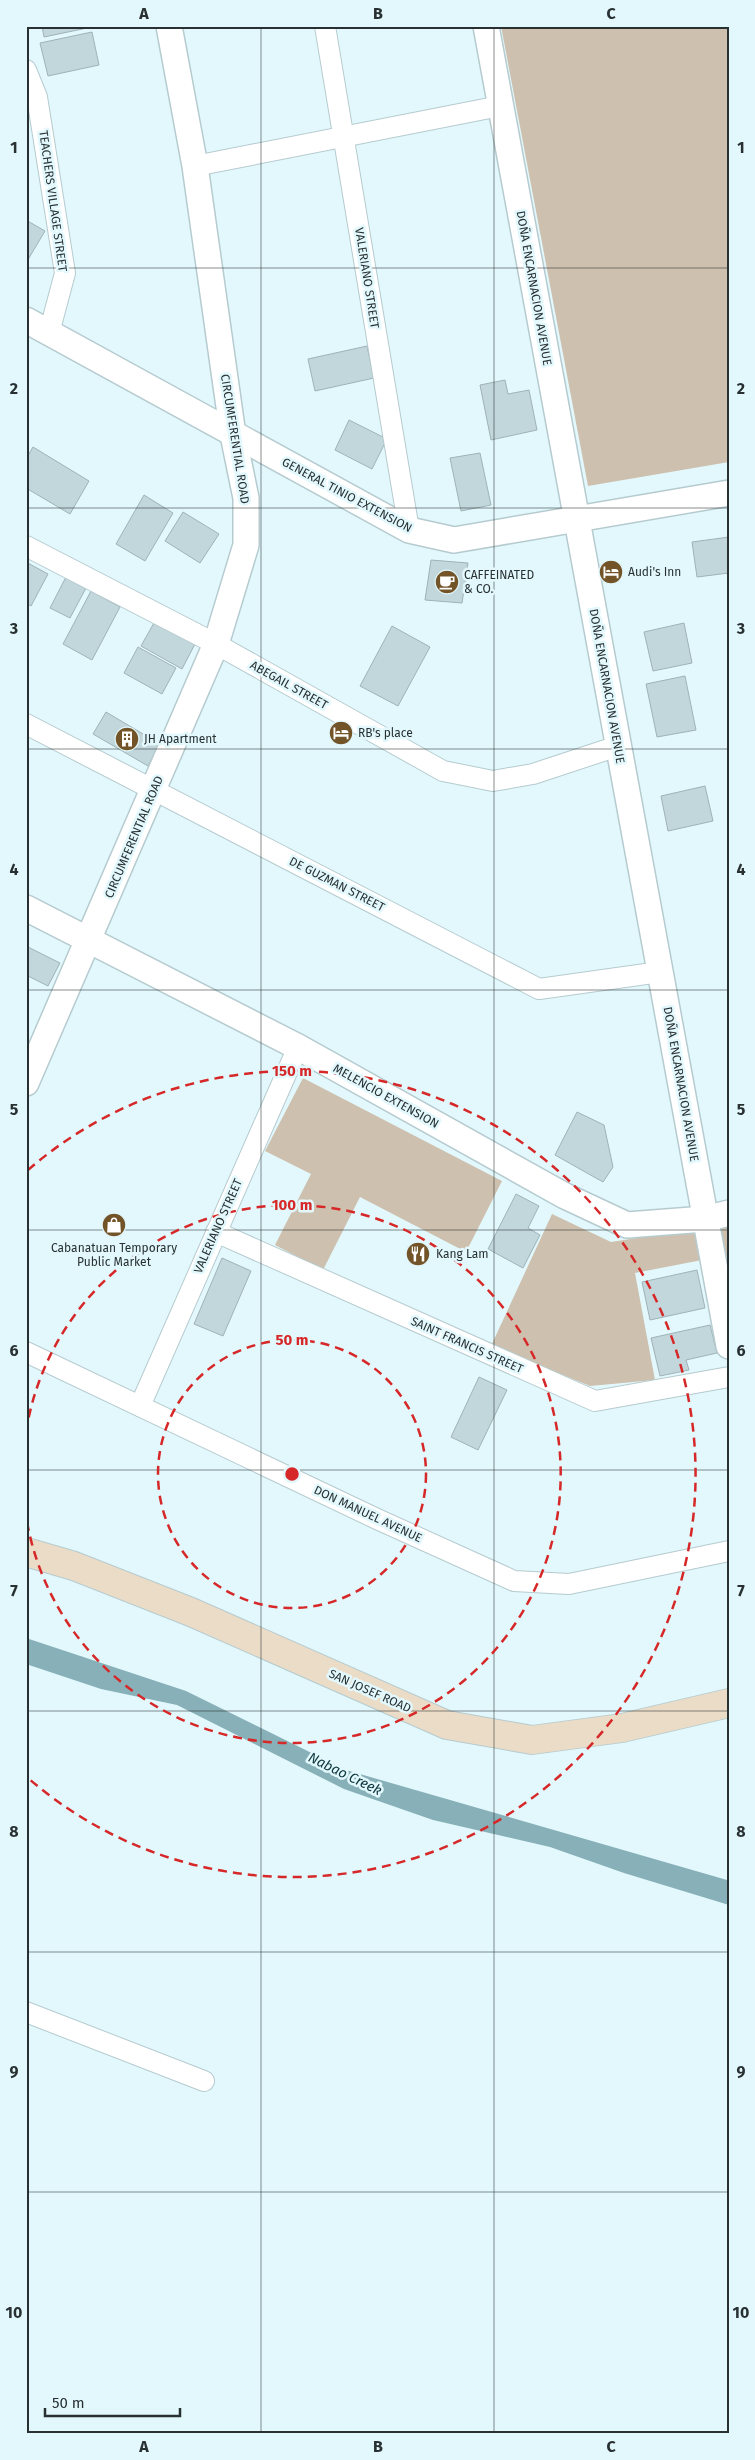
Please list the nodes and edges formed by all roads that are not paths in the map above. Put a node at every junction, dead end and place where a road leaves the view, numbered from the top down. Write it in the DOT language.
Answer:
graph roads {
  1 [pos="169,26"];
  2 [pos="324,26"];
  3 [pos="486,26"];
  4 [pos="26,70"];
  5 [pos="500,106"];
  6 [pos="344,137"];
  7 [pos="195,166"];
  8 [pos="26,320"];
  9 [pos="49,333"];
  10 [pos="233,435"];
  11 [pos="729,493"];
  12 [pos="577,521"];
  13 [pos="409,530"];
  14 [pos="26,546"];
  15 [pos="216,644"];
  16 [pos="26,724"];
  17 [pos="618,746"];
  18 [pos="154,790"];
  19 [pos="26,908"];
  20 [pos="89,940"];
  21 [pos="660,972"];
  22 [pos="298,1047"];
  23 [pos="26,1083"];
  24 [pos="717,1216"];
  25 [pos="216,1232"];
  26 [pos="729,1346"];
  27 [pos="26,1352"];
  28 [pos="729,1377"];
  29 [pos="140,1406"];
  30 [pos="729,1551"];
  31 [pos="26,1552"];
  32 [pos="729,1703"];
  33 [pos="26,2012"];
  34 [pos="204,2081"];
  1 -- 7 [label="street, CIRCUMFERENTIAL ROAD"];
  2 -- 6 [label="street, VALERIANO STREET"];
  3 -- 5 [label="street, DOÑA ENCARNACION AVENUE"];
  4 -- 9 [label="street, TEACHERS VILLAGE STREET"];
  5 -- 6 [label="street"];
  5 -- 12 [label="street, DOÑA ENCARNACION AVENUE"];
  6 -- 7 [label="street"];
  6 -- 13 [label="street, VALERIANO STREET"];
  7 -- 10 [label="street, CIRCUMFERENTIAL ROAD"];
  8 -- 9 [label="street, GENERAL TINIO EXTENSION"];
  9 -- 10 [label="street, GENERAL TINIO EXTENSION"];
  10 -- 13 [label="street, GENERAL TINIO EXTENSION"];
  10 -- 15 [label="street, CIRCUMFERENTIAL ROAD"];
  11 -- 12 [label="street, GENERAL TINIO EXTENSION"];
  12 -- 13 [label="street, GENERAL TINIO EXTENSION"];
  12 -- 17 [label="street, DOÑA ENCARNACION AVENUE"];
  14 -- 15 [label="street, ABEGAIL STREET"];
  15 -- 17 [label="street, ABEGAIL STREET"];
  15 -- 18 [label="street, CIRCUMFERENTIAL ROAD"];
  16 -- 18 [label="street, DE GUZMAN STREET"];
  17 -- 21 [label="street, DOÑA ENCARNACION AVENUE"];
  18 -- 20 [label="street, CIRCUMFERENTIAL ROAD"];
  18 -- 21 [label="street, DE GUZMAN STREET"];
  19 -- 20 [label="street, MELENCIO EXTENSION"];
  20 -- 22 [label="street, MELENCIO EXTENSION"];
  20 -- 23 [label="street, CIRCUMFERENTIAL ROAD"];
  21 -- 24 [label="street, DOÑA ENCARNACION AVENUE"];
  22 -- 24 [label="street, MELENCIO EXTENSION"];
  22 -- 25 [label="street, VALERIANO STREET"];
  24 -- 26 [label="street, DOÑA ENCARNACION AVENUE"];
  25 -- 28 [label="street, SAINT FRANCIS STREET"];
  25 -- 29 [label="street, VALERIANO STREET"];
  27 -- 29 [label="street, DON MANUEL AVENUE"];
  29 -- 30 [label="street, DON MANUEL AVENUE"];
  31 -- 32 [label="main road, SAN JOSEF ROAD"];
  33 -- 34 [label="street"];
}
